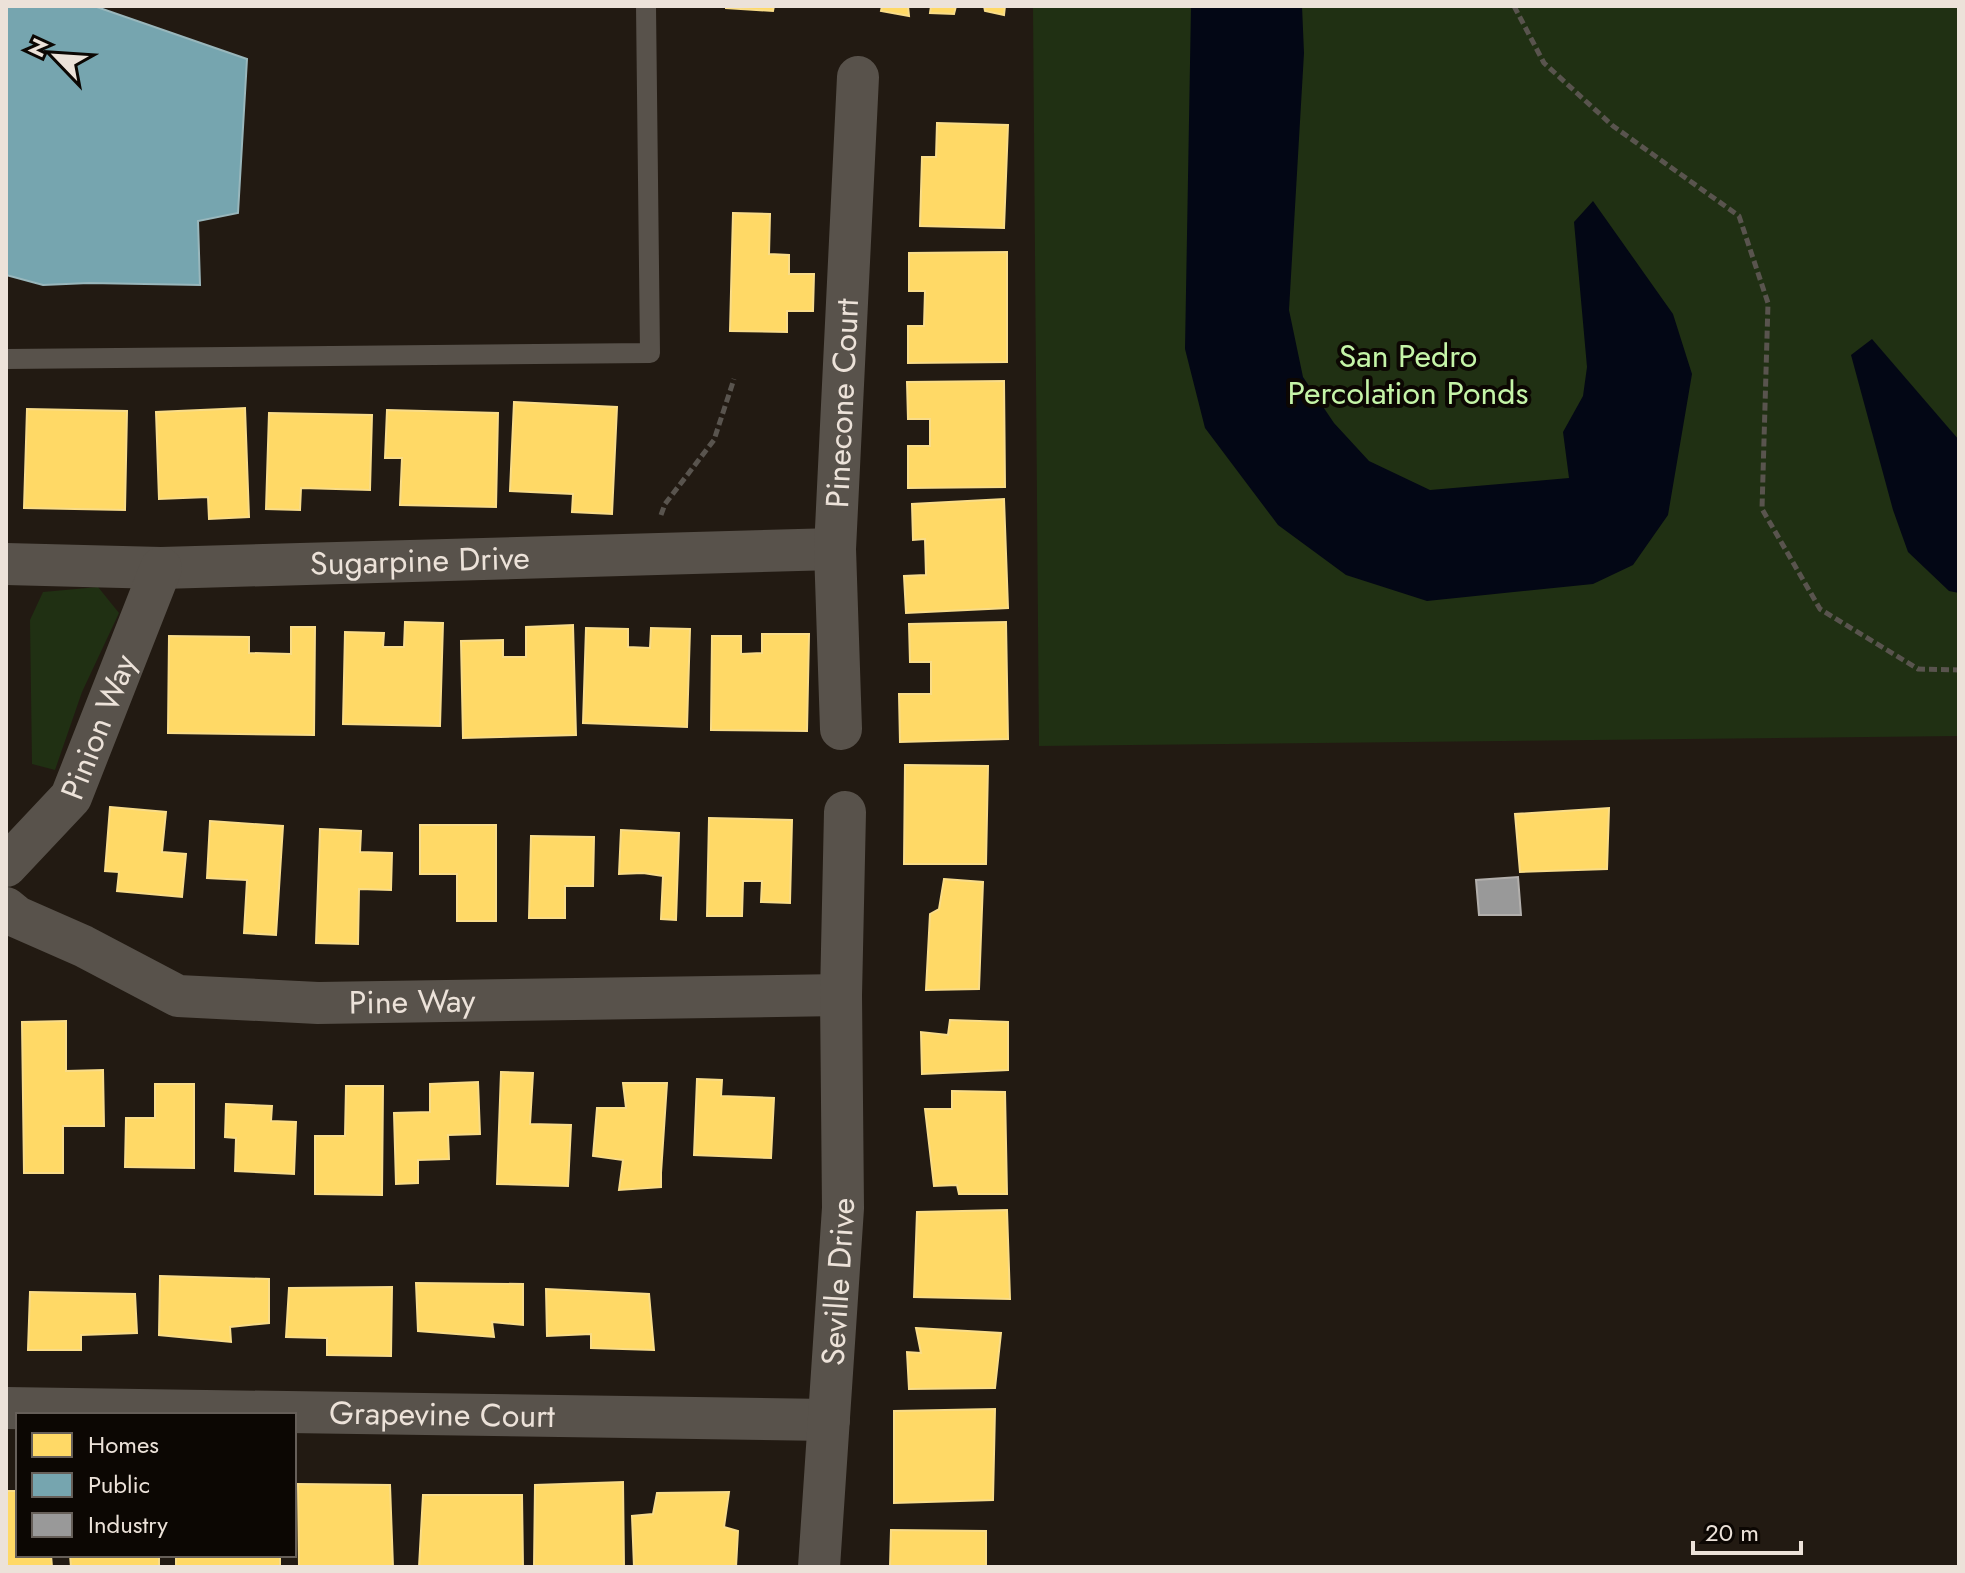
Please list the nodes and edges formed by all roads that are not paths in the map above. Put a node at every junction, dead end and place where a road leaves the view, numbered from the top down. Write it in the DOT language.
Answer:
graph roads {
  1 [pos="646,6"];
  2 [pos="858,77"];
  3 [pos="6,359"];
  4 [pos="835,549"];
  5 [pos="6,564"];
  6 [pos="161,568"];
  7 [pos="841,729"];
  8 [pos="845,812"];
  9 [pos="6,866"];
  10 [pos="6,908"];
  11 [pos="841,995"];
  12 [pos="6,1408"];
  13 [pos="829,1420"];
  14 [pos="819,1567"];
  1 -- 3 [label="lane"];
  2 -- 4 [label="street, Pinecone Court"];
  4 -- 6 [label="street, Sugarpine Drive"];
  4 -- 7 [label="street, Pinecone Court"];
  5 -- 6 [label="street, Sugarpine Drive"];
  6 -- 9 [label="street, Pinion Way"];
  8 -- 11 [label="street, Seville Drive"];
  10 -- 11 [label="street, Pine Way"];
  11 -- 13 [label="street, Seville Drive"];
  12 -- 13 [label="street, Grapevine Court"];
  13 -- 14 [label="street, Seville Drive"];
}
